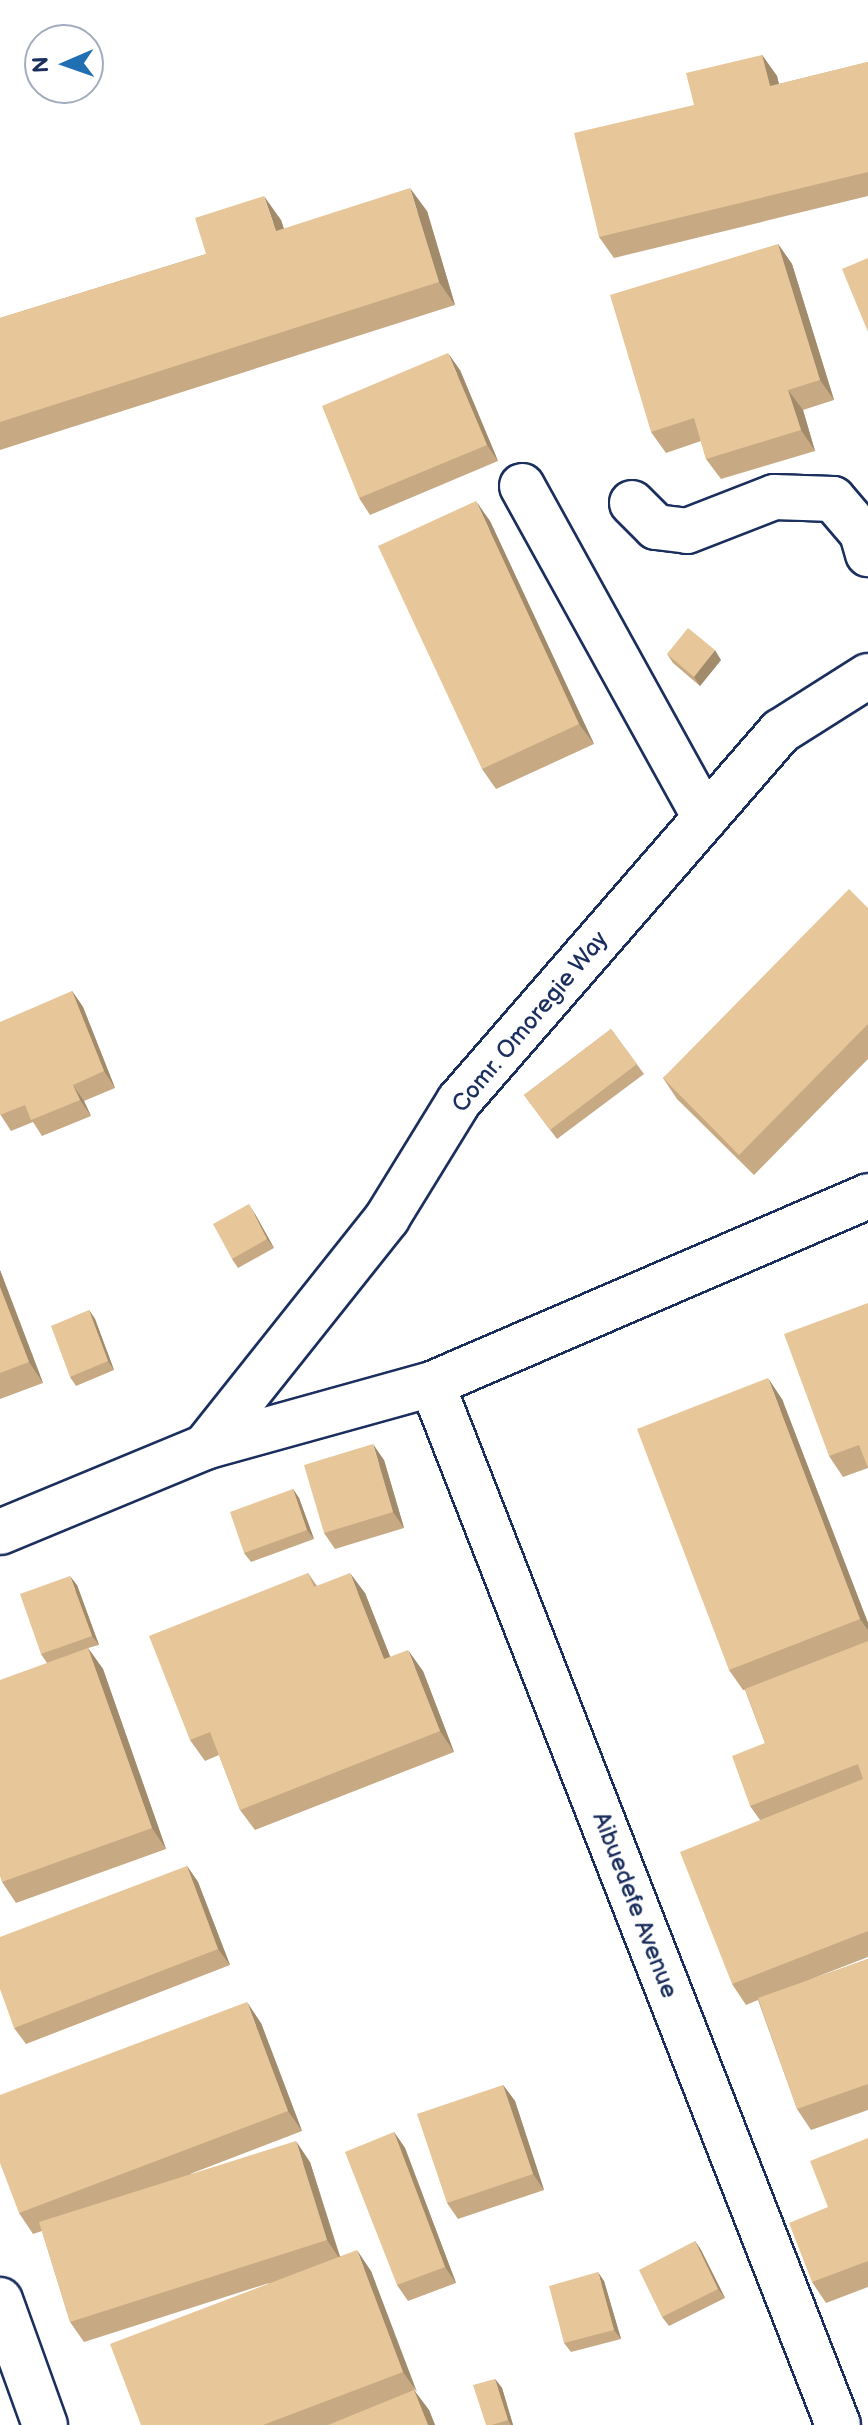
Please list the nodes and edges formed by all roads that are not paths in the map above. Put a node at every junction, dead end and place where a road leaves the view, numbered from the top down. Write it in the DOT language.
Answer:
graph roads {
  1 [pos="522,486"];
  2 [pos="632,503"];
  3 [pos="868,554"];
  4 [pos="868,676"];
  5 [pos="705,818"];
  6 [pos="868,1196"];
  7 [pos="432,1384"];
  8 [pos="205,1447"];
  9 [pos="0,1532"];
  10 [pos="0,2300"];
  11 [pos="45,2425"];
  12 [pos="838,2425"];
  1 -- 5 [label="street"];
  2 -- 3 [label="street"];
  4 -- 5 [label="street, Comr. Omoregie Way"];
  5 -- 8 [label="street, Comr. Omoregie Way"];
  6 -- 7 [label="street"];
  7 -- 8 [label="street"];
  7 -- 12 [label="street, Aibuedefe Avenue"];
  8 -- 9 [label="street"];
  10 -- 11 [label="street"];
}
